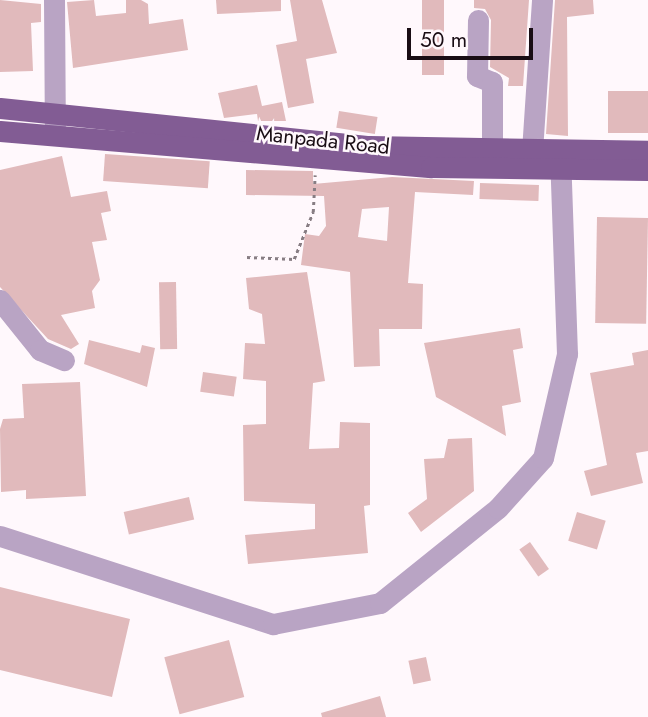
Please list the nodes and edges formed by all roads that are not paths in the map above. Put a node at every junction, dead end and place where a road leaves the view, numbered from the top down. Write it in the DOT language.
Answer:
graph roads {
  1 [pos="54,0"];
  2 [pos="542,0"];
  3 [pos="478,20"];
  4 [pos="0,108"];
  5 [pos="55,120"];
  6 [pos="0,131"];
  7 [pos="648,151"];
  8 [pos="492,161"];
  9 [pos="560,162"];
  10 [pos="532,163"];
  11 [pos="648,170"];
  12 [pos="0,300"];
  13 [pos="64,360"];
  14 [pos="0,536"];
  1 -- 5 [label="street"];
  2 -- 10 [label="street"];
  3 -- 8 [label="street"];
  4 -- 5 [label="main road, Manpada Road"];
  5 -- 6 [label="main road, Manpada Road"];
  5 -- 8 [label="main road, Manpada Road"];
  7 -- 9 [label="main road, Manpada Road"];
  8 -- 10 [label="main road, Manpada Road"];
  9 -- 10 [label="main road, Manpada Road"];
  9 -- 11 [label="main road, Manpada Road"];
  9 -- 14 [label="street"];
  12 -- 13 [label="street"];
}
